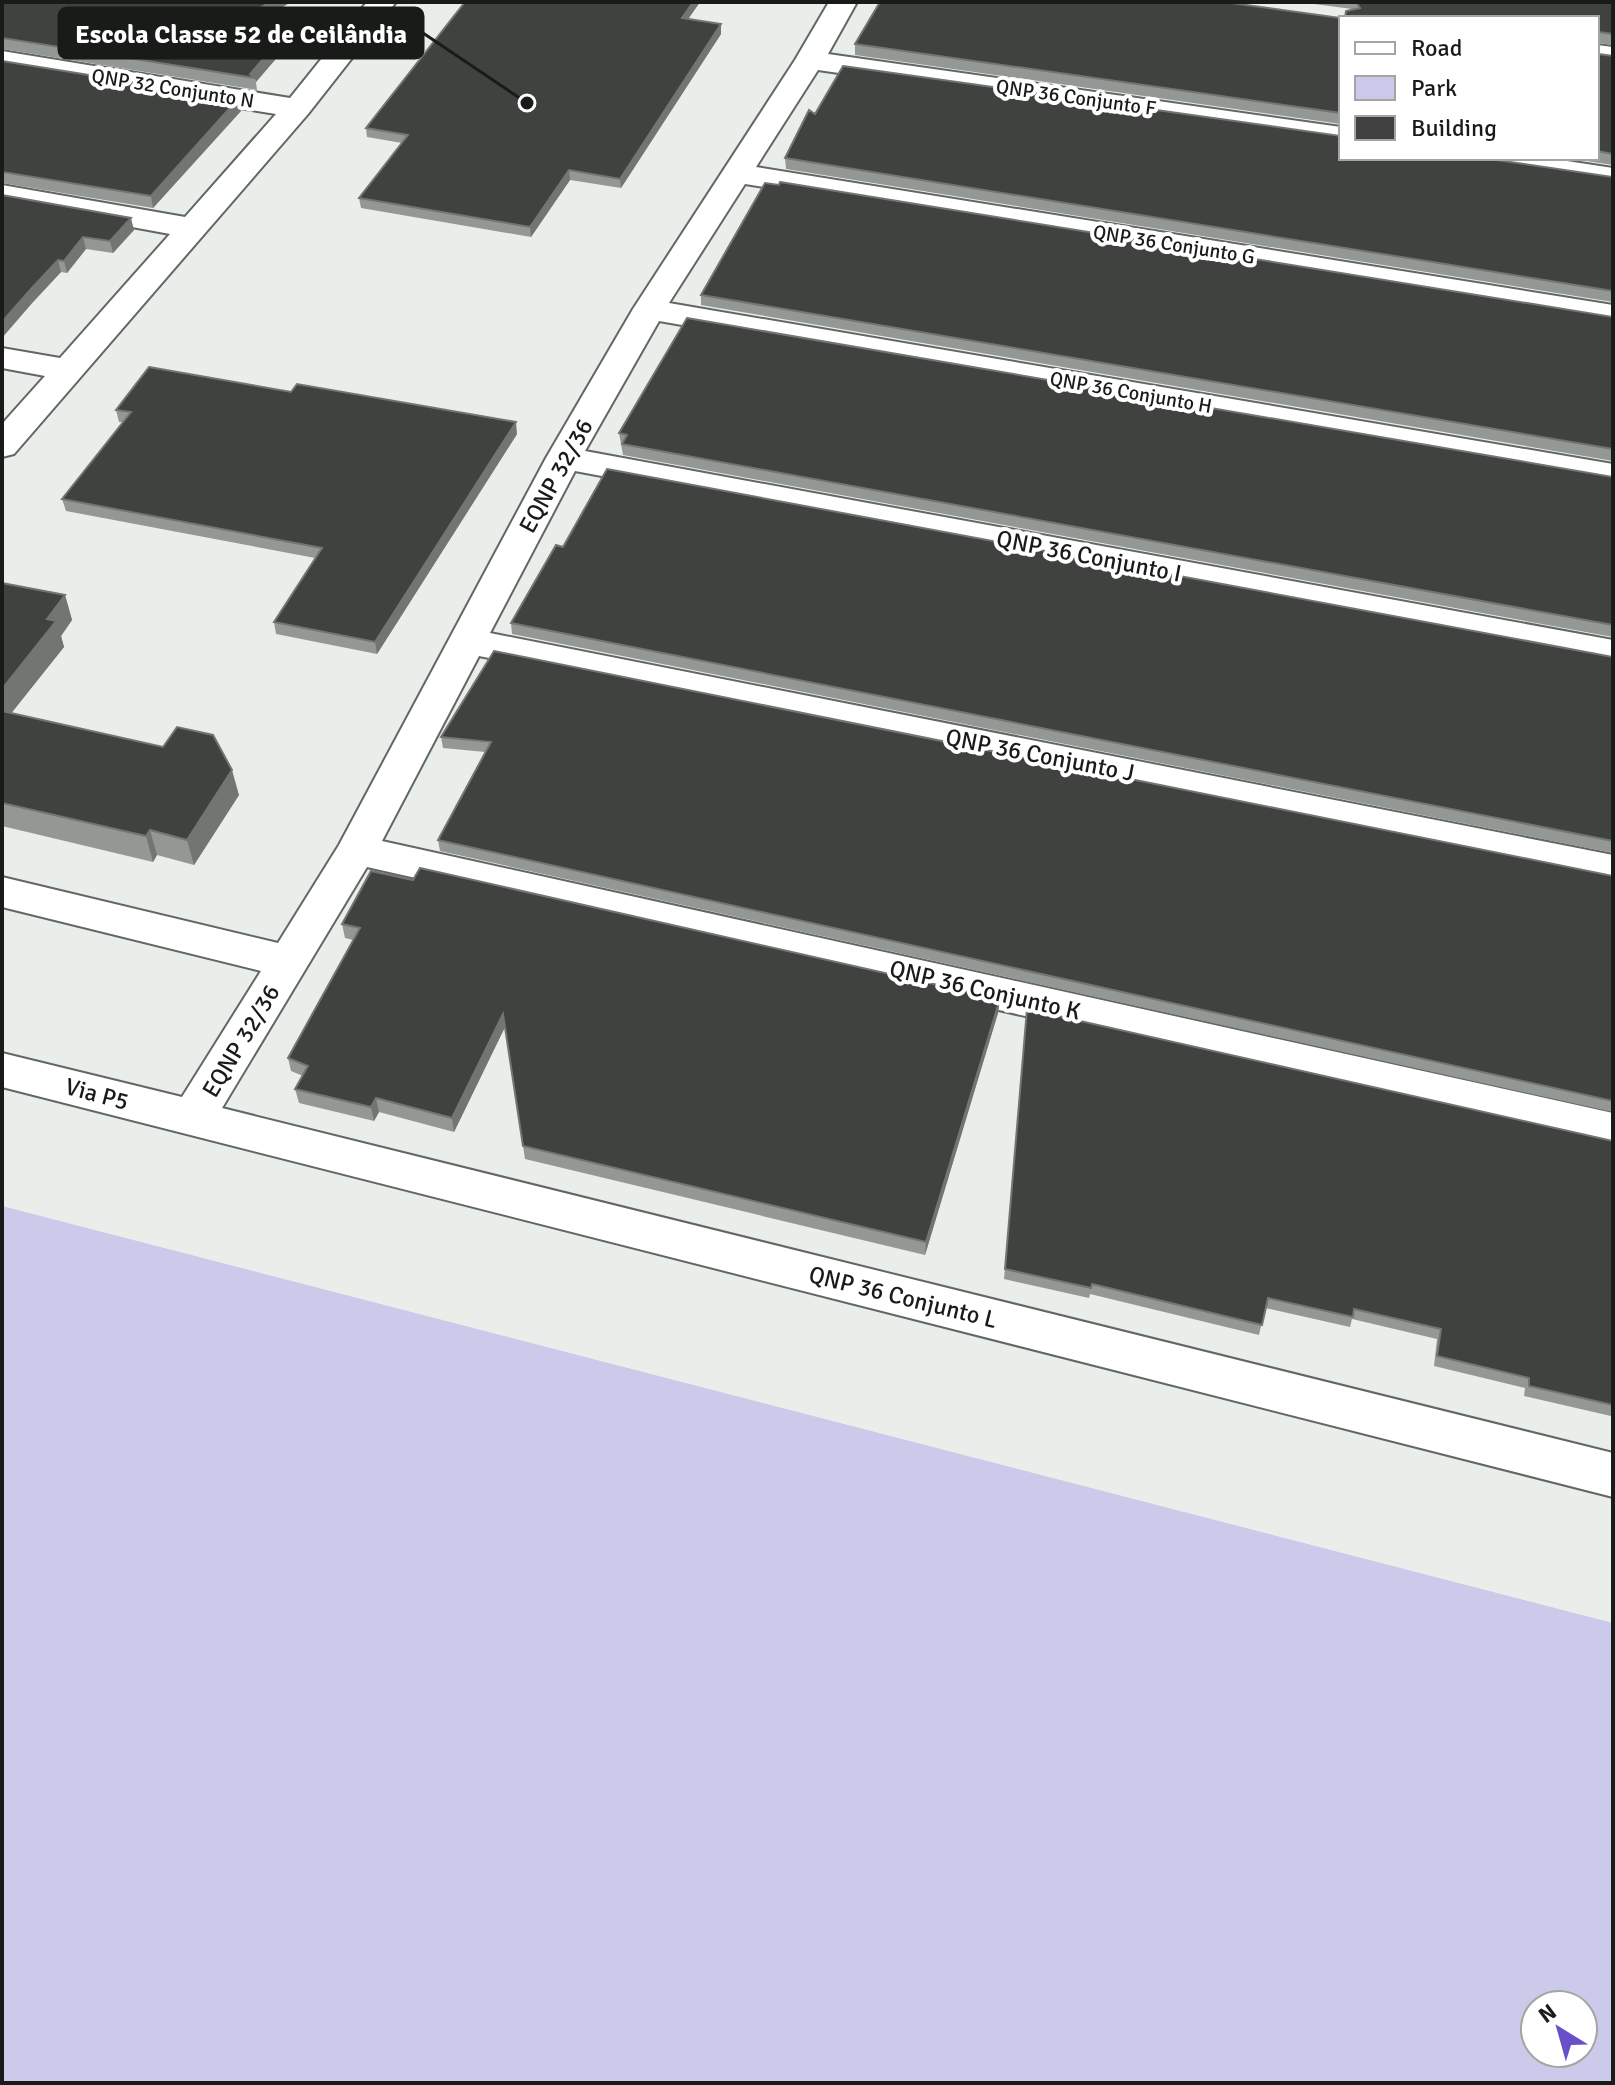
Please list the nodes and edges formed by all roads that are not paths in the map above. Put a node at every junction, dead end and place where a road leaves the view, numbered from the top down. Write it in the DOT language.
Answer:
graph roads {
  1 [pos="382,2"];
  2 [pos="843,2"];
  3 [pos="2,60"];
  4 [pos="810,60"];
  5 [pos="297,108"];
  6 [pos="1339,136"];
  7 [pos="1499,160"];
  8 [pos="735,173"];
  9 [pos="1613,177"];
  10 [pos="2,194"];
  11 [pos="192,228"];
  12 [pos="649,309"];
  13 [pos="1613,315"];
  14 [pos="2,358"];
  15 [pos="69,370"];
  16 [pos="2,446"];
  17 [pos="564,458"];
  18 [pos="1613,475"];
  19 [pos="467,641"];
  20 [pos="1613,653"];
  21 [pos="357,850"];
  22 [pos="1613,870"];
  23 [pos="2,892"];
  24 [pos="289,962"];
  25 [pos="2,1070"];
  26 [pos="192,1119"];
  27 [pos="1613,1131"];
  28 [pos="1613,1475"];
  1 -- 5 [label="street"];
  2 -- 4 [label="street, EQNP 32/36"];
  3 -- 5 [label="street, QNP 32 Conjunto N"];
  4 -- 6 [label="street, QNP 36 Conjunto F"];
  4 -- 8 [label="street, EQNP 32/36"];
  5 -- 11 [label="street"];
  7 -- 9 [label="street"];
  8 -- 12 [label="street, EQNP 32/36"];
  8 -- 13 [label="street, QNP 36 Conjunto G"];
  10 -- 11 [label="street"];
  11 -- 15 [label="street"];
  12 -- 17 [label="street, EQNP 32/36"];
  12 -- 18 [label="street, QNP 36 Conjunto H"];
  14 -- 15 [label="street"];
  15 -- 16 [label="street"];
  17 -- 19 [label="street, EQNP 32/36"];
  17 -- 20 [label="street, QNP 36 Conjunto I"];
  19 -- 21 [label="street, EQNP 32/36"];
  19 -- 22 [label="street, QNP 36 Conjunto J"];
  21 -- 24 [label="street, EQNP 32/36"];
  21 -- 27 [label="street, QNP 36 Conjunto K"];
  23 -- 24 [label="street, EQNP 32/36"];
  24 -- 26 [label="street, EQNP 32/36"];
  25 -- 26 [label="street, Via P5"];
  26 -- 28 [label="street, QNP 36 Conjunto L"];
}
